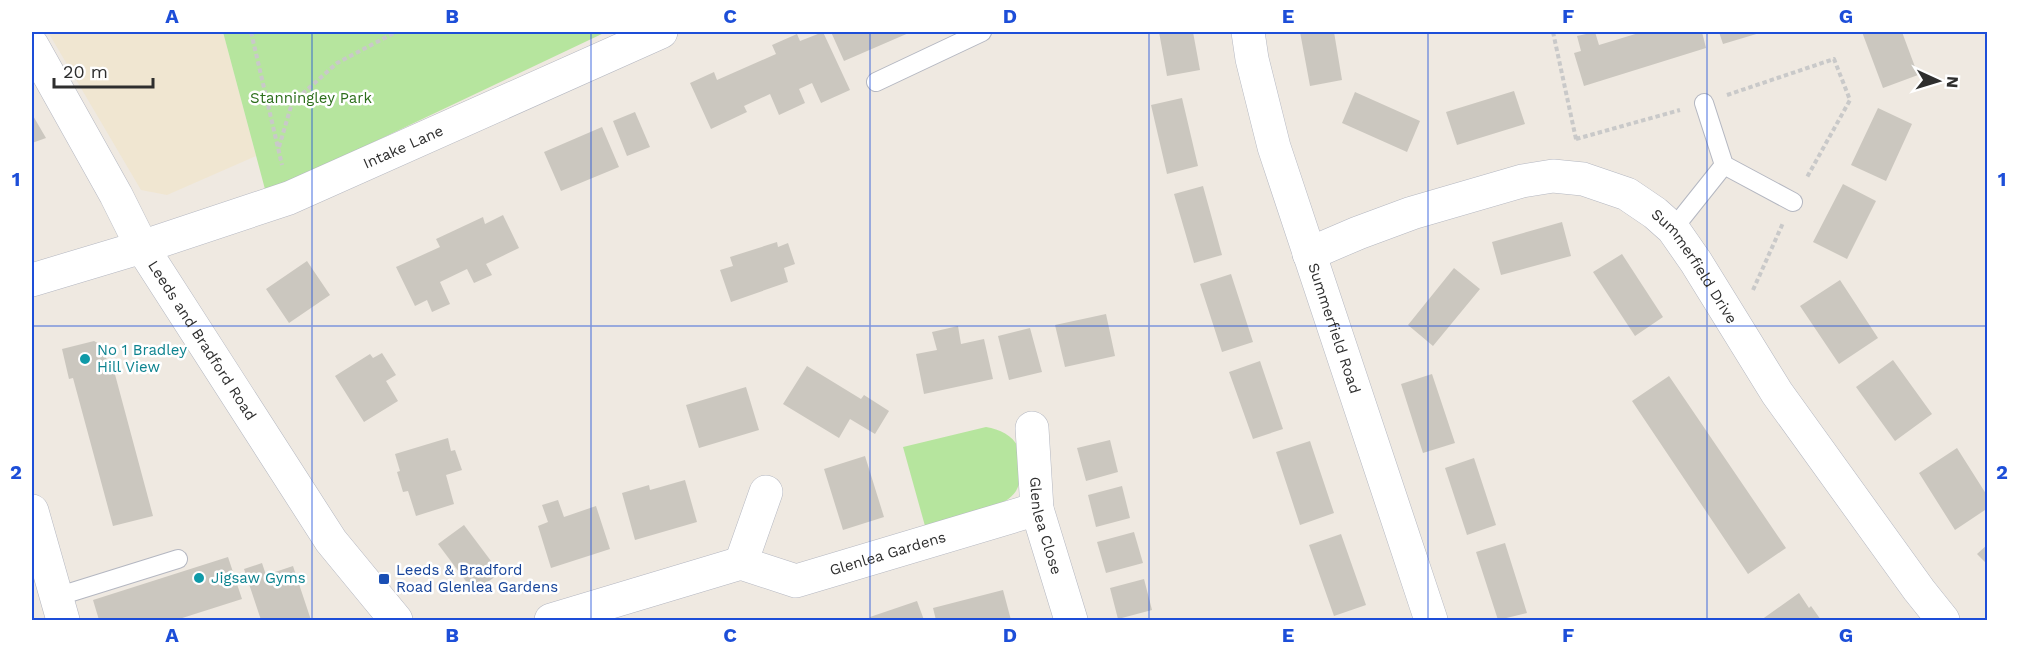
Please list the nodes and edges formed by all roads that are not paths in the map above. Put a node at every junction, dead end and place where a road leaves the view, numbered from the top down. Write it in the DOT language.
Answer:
graph roads {
  1 [pos="661,32"];
  2 [pos="982,32"];
  3 [pos="1248,32"];
  4 [pos="32,45"];
  5 [pos="876,82"];
  6 [pos="1704,103"];
  7 [pos="1724,165"];
  8 [pos="1793,202"];
  9 [pos="1673,229"];
  10 [pos="142,247"];
  11 [pos="1309,254"];
  12 [pos="32,280"];
  13 [pos="1032,428"];
  14 [pos="766,492"];
  15 [pos="1036,509"];
  16 [pos="32,511"];
  17 [pos="178,559"];
  18 [pos="741,563"];
  19 [pos="60,609"];
  20 [pos="396,621"];
  21 [pos="551,621"];
  22 [pos="1071,621"];
  23 [pos="1431,621"];
  24 [pos="1943,621"];
  1 -- 10 [label="street, Intake Lane"];
  2 -- 5 [label="lane"];
  3 -- 11 [label="street, Summerfield Road"];
  4 -- 10 [label="street, Leeds and Bradford Road"];
  6 -- 7 [label="lane"];
  7 -- 8 [label="lane"];
  7 -- 9 [label="lane"];
  9 -- 11 [label="street, Summerfield Drive"];
  9 -- 24 [label="street, Summerfield Drive"];
  10 -- 12 [label="street, Intake Lane"];
  10 -- 20 [label="street, Leeds and Bradford Road"];
  11 -- 23 [label="street, Summerfield Road"];
  13 -- 15 [label="street, Glenlea Close"];
  14 -- 18 [label="street"];
  15 -- 18 [label="street, Glenlea Gardens"];
  15 -- 22 [label="street, Glenlea Close"];
  16 -- 19 [label="street"];
  17 -- 19 [label="lane"];
  18 -- 21 [label="street"];
}
